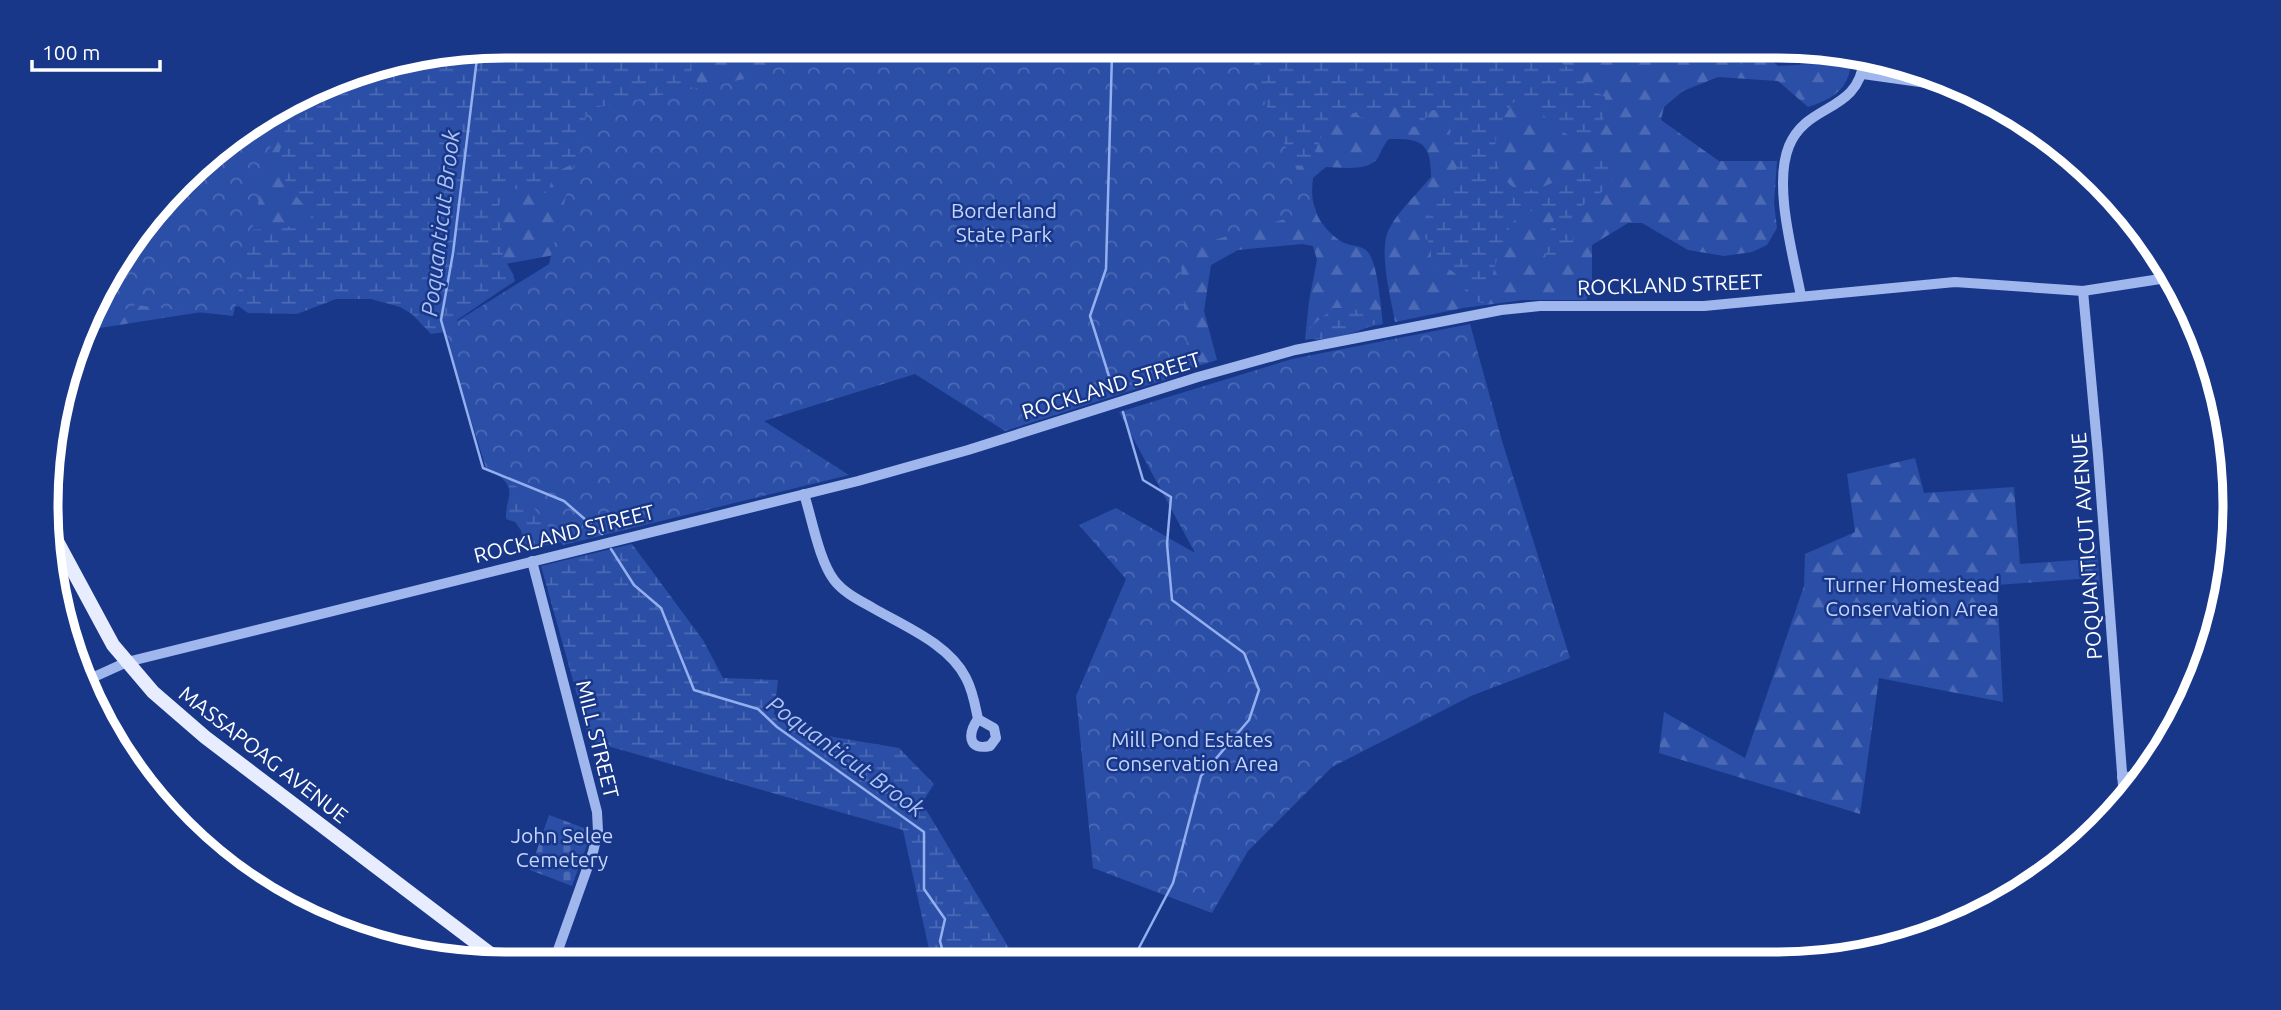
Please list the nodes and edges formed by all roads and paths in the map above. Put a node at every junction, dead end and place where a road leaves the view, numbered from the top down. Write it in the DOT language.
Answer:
graph roads {
  1 [pos="1864,66"];
  2 [pos="1863,74"];
  3 [pos="1924,83"];
  4 [pos="2162,279"];
  5 [pos="2083,290"];
  6 [pos="1801,296"];
  7 [pos="804,494"];
  8 [pos="60,547"];
  9 [pos="532,561"];
  10 [pos="127,662"];
  11 [pos="93,678"];
  12 [pos="978,719"];
  13 [pos="2122,777"];
  14 [pos="2131,777"];
  15 [pos="2123,787"];
  16 [pos="487,951"];
  17 [pos="557,952"];
  1 -- 2 [label="street"];
  2 -- 3 [label="street"];
  2 -- 6 [label="street"];
  4 -- 5 [label="street, ROCKLAND STREET"];
  5 -- 6 [label="street, ROCKLAND STREET"];
  5 -- 13 [label="street, POQUANTICUT AVENUE"];
  6 -- 7 [label="street, ROCKLAND STREET"];
  7 -- 9 [label="street, ROCKLAND STREET"];
  7 -- 12 [label="street"];
  8 -- 10 [label="main road, MASSAPOAG AVENUE"];
  9 -- 10 [label="street, ROCKLAND STREET"];
  9 -- 17 [label="street, MILL STREET"];
  10 -- 11 [label="street, ROCKLAND STREET"];
  10 -- 16 [label="main road, MASSAPOAG AVENUE"];
  13 -- 14 [label="street"];
  13 -- 15 [label="street, POQUANTICUT AVENUE"];
}
